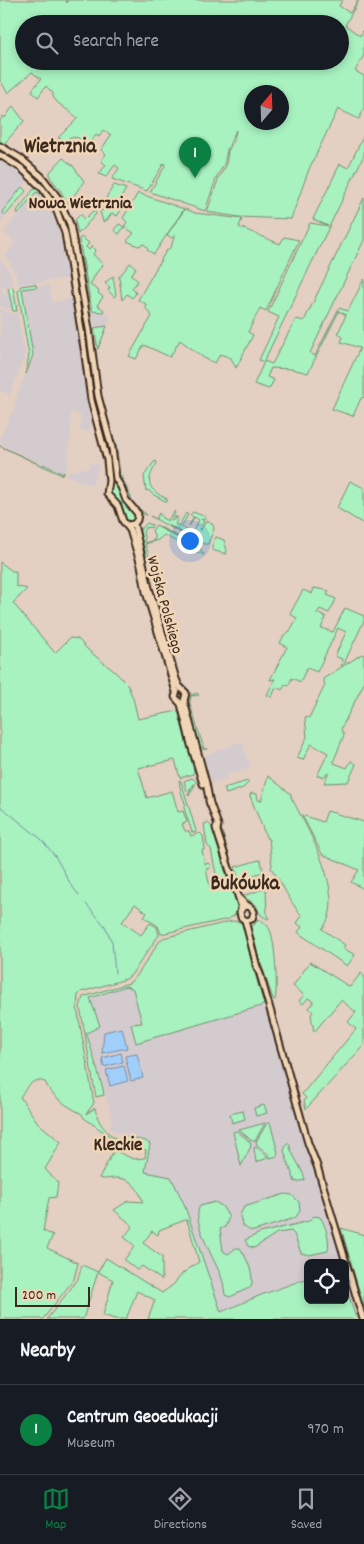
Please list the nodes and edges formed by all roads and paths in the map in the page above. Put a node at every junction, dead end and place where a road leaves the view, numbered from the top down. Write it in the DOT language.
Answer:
graph roads {
  1 [pos="0,146"];
  2 [pos="0,155"];
  3 [pos="118,482"];
  4 [pos="108,484"];
  5 [pos="127,524"];
  6 [pos="134,524"];
  7 [pos="184,689"];
  8 [pos="176,692"];
  9 [pos="184,699"];
  10 [pos="177,700"];
  11 [pos="210,804"];
  12 [pos="238,895"];
  13 [pos="248,906"];
  14 [pos="241,909"];
  15 [pos="248,920"];
  16 [pos="363,1319"];
  1 -- 3 [label="main road"];
  2 -- 4 [label="main road"];
  3 -- 4 [label="main road"];
  3 -- 6 [label="main road, Wojska Polskiego"];
  4 -- 5 [label="main road, Wojska Polskiego"];
  5 -- 6 [label="main road"];
  5 -- 8 [label="main road, Wojska Polskiego"];
  6 -- 7 [label="main road, Wojska Polskiego"];
  7 -- 8 [label="main road"];
  7 -- 9 [label="main road"];
  8 -- 10 [label="main road"];
  9 -- 10 [label="main road"];
  9 -- 11 [label="main road"];
  10 -- 11 [label="main road"];
  11 -- 12 [label="main road"];
  12 -- 13 [label="main road"];
  12 -- 14 [label="main road"];
  13 -- 14 [label="main road"];
  13 -- 15 [label="main road"];
  14 -- 15 [label="main road"];
  15 -- 16 [label="main road"];
}
